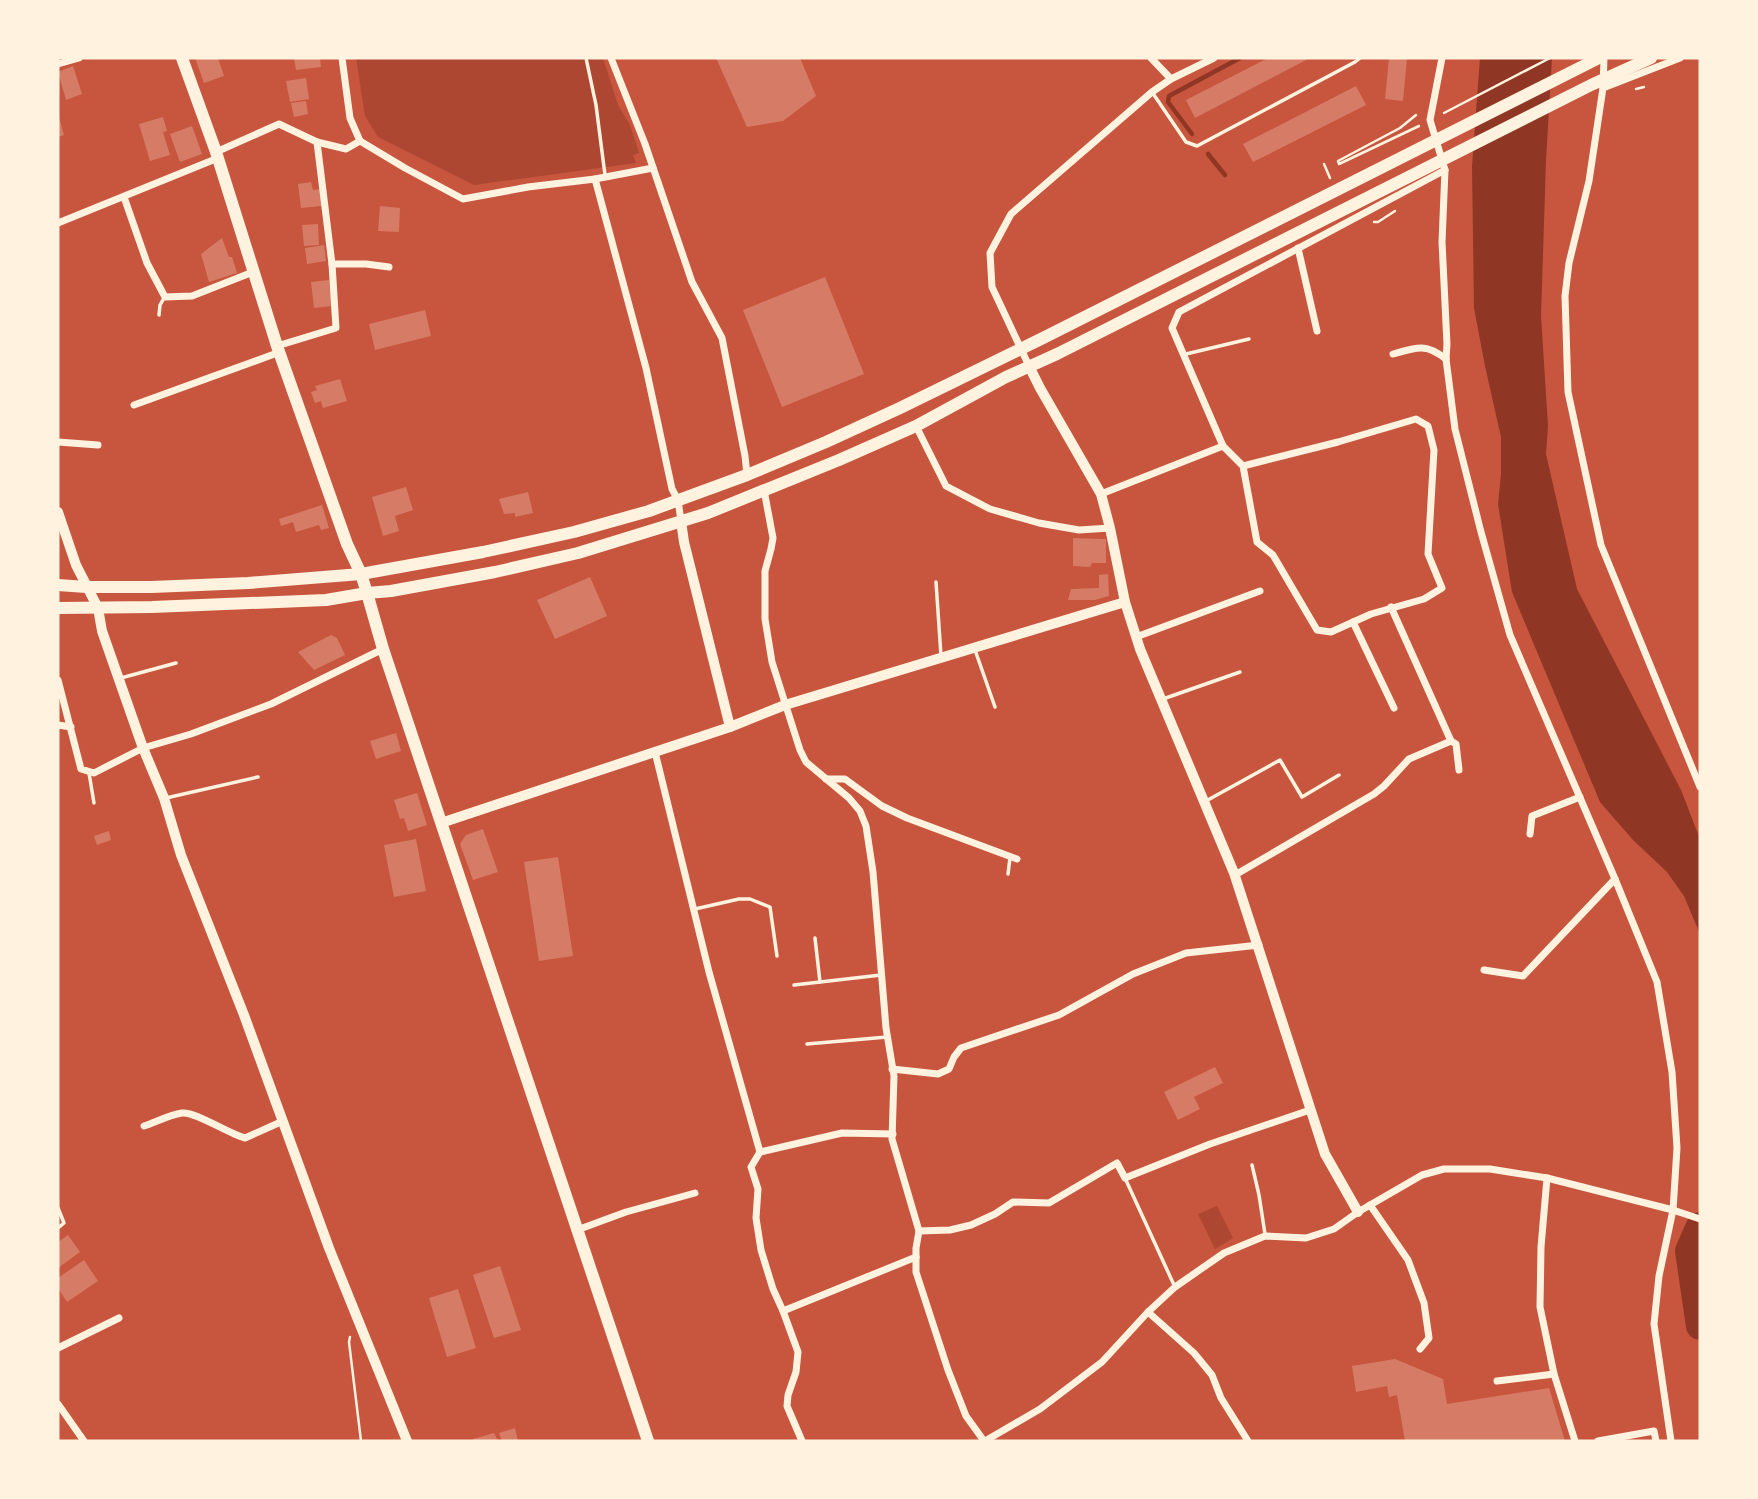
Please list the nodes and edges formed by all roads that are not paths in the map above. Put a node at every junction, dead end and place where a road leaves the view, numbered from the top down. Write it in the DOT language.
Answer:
graph roads {
  1 [pos="79,58"];
  2 [pos="183,58"];
  3 [pos="342,58"];
  4 [pos="586,58"];
  5 [pos="611,58"];
  6 [pos="1151,58"];
  7 [pos="1214,58"];
  8 [pos="1360,58"];
  9 [pos="1442,58"];
  10 [pos="1601,58"];
  11 [pos="1651,58"];
  12 [pos="1680,58"];
  13 [pos="58,64"];
  14 [pos="1171,79"];
  15 [pos="1602,88"];
  16 [pos="1152,92"];
  17 [pos="360,141"];
  18 [pos="317,142"];
  19 [pos="217,155"];
  20 [pos="653,168"];
  21 [pos="1445,170"];
  22 [pos="606,177"];
  23 [pos="595,179"];
  24 [pos="124,197"];
  25 [pos="58,223"];
  26 [pos="1298,248"];
  27 [pos="332,264"];
  28 [pos="389,267"];
  29 [pos="253,272"];
  30 [pos="165,297"];
  31 [pos="159,315"];
  32 [pos="1317,331"];
  33 [pos="1249,339"];
  34 [pos="1021,348"];
  35 [pos="279,349"];
  36 [pos="1393,354"];
  37 [pos="1184,355"];
  38 [pos="1446,359"];
  39 [pos="1029,366"];
  40 [pos="134,405"];
  41 [pos="916,426"];
  42 [pos="58,442"];
  43 [pos="98,445"];
  44 [pos="1223,446"];
  45 [pos="1243,466"];
  46 [pos="747,475"];
  47 [pos="764,489"];
  48 [pos="1101,494"];
  49 [pos="678,500"];
  50 [pos="58,512"];
  51 [pos="681,521"];
  52 [pos="1110,528"];
  53 [pos="361,574"];
  54 [pos="936,582"];
  55 [pos="58,584"];
  56 [pos="86,587"];
  57 [pos="1260,591"];
  58 [pos="367,593"];
  59 [pos="1125,602"];
  60 [pos="1391,607"];
  61 [pos="58,608"];
  62 [pos="98,608"];
  63 [pos="1353,622"];
  64 [pos="1136,637"];
  65 [pos="974,648"];
  66 [pos="383,649"];
  67 [pos="941,658"];
  68 [pos="176,663"];
  69 [pos="1240,672"];
  70 [pos="119,679"];
  71 [pos="58,680"];
  72 [pos="1161,699"];
  73 [pos="785,705"];
  74 [pos="995,707"];
  75 [pos="1394,708"];
  76 [pos="58,725"];
  77 [pos="71,727"];
  78 [pos="730,727"];
  79 [pos="1451,741"];
  80 [pos="144,748"];
  81 [pos="655,752"];
  82 [pos="1459,770"];
  83 [pos="89,771"];
  84 [pos="1339,775"];
  85 [pos="258,777"];
  86 [pos="826,779"];
  87 [pos="1700,786"];
  88 [pos="1580,797"];
  89 [pos="164,798"];
  90 [pos="1204,802"];
  91 [pos="94,803"];
  92 [pos="441,823"];
  93 [pos="1530,834"];
  94 [pos="1013,858"];
  95 [pos="1008,874"];
  96 [pos="1235,874"];
  97 [pos="1615,879"];
  98 [pos="693,909"];
  99 [pos="815,938"];
  100 [pos="1259,944"];
  101 [pos="778,956"];
  102 [pos="1484,970"];
  103 [pos="881,975"];
  104 [pos="820,982"];
  105 [pos="794,985"];
  106 [pos="887,1037"];
  107 [pos="807,1044"];
  108 [pos="892,1069"];
  109 [pos="1310,1110"];
  110 [pos="283,1121"];
  111 [pos="144,1126"];
  112 [pos="893,1134"];
  113 [pos="760,1152"];
  114 [pos="1252,1165"];
  115 [pos="1125,1178"];
  116 [pos="1547,1178"];
  117 [pos="695,1193"];
  118 [pos="1370,1205"];
  119 [pos="58,1208"];
  120 [pos="1674,1211"];
  121 [pos="1358,1212"];
  122 [pos="1700,1219"];
  123 [pos="58,1228"];
  124 [pos="577,1230"];
  125 [pos="919,1231"];
  126 [pos="1265,1236"];
  127 [pos="916,1257"];
  128 [pos="1175,1287"];
  129 [pos="783,1311"];
  130 [pos="1148,1312"];
  131 [pos="119,1318"];
  132 [pos="58,1348"];
  133 [pos="1420,1349"];
  134 [pos="1554,1374"];
  135 [pos="1497,1381"];
  136 [pos="59,1407"];
  137 [pos="84,1441"];
  138 [pos="407,1441"];
  139 [pos="648,1441"];
  140 [pos="802,1441"];
  141 [pos="985,1441"];
  142 [pos="1248,1441"];
  143 [pos="1575,1441"];
  144 [pos="1598,1441"];
  145 [pos="1656,1441"];
  146 [pos="1671,1441"];
  1 -- 13 [label="street"];
  2 -- 19 [label="main road"];
  3 -- 17 [label="street"];
  4 -- 22 [label="lane"];
  5 -- 20 [label="street"];
  6 -- 14 [label="street"];
  7 -- 14 [label="street"];
  8 -- 16 [label="lane"];
  9 -- 21 [label="street"];
  10 -- 15 [label="street"];
  10 -- 34 [label="main road"];
  11 -- 39 [label="main road"];
  12 -- 15 [label="street"];
  14 -- 16 [label="street"];
  15 -- 87 [label="street"];
  16 -- 34 [label="street"];
  17 -- 18 [label="street"];
  17 -- 23 [label="street"];
  18 -- 19 [label="street"];
  18 -- 27 [label="street"];
  19 -- 24 [label="street"];
  19 -- 29 [label="main road"];
  20 -- 22 [label="street"];
  20 -- 46 [label="street"];
  21 -- 26 [label="street"];
  21 -- 38 [label="street"];
  22 -- 23 [label="street"];
  23 -- 49 [label="street"];
  24 -- 25 [label="street"];
  24 -- 30 [label="street"];
  26 -- 32 [label="street"];
  26 -- 37 [label="street"];
  27 -- 28 [label="street"];
  27 -- 35 [label="street"];
  29 -- 30 [label="street"];
  29 -- 35 [label="main road"];
  30 -- 31 [label="lane"];
  33 -- 37 [label="lane"];
  34 -- 39 [label="street"];
  34 -- 46 [label="main road"];
  35 -- 40 [label="street"];
  35 -- 53 [label="main road"];
  36 -- 38 [label="street"];
  37 -- 44 [label="street"];
  38 -- 88 [label="street"];
  39 -- 41 [label="main road"];
  39 -- 48 [label="street"];
  41 -- 47 [label="main road"];
  41 -- 52 [label="street"];
  42 -- 43 [label="street"];
  44 -- 45 [label="street"];
  44 -- 48 [label="street"];
  45 -- 60 [label="street"];
  45 -- 63 [label="street"];
  46 -- 49 [label="main road"];
  47 -- 51 [label="main road"];
  47 -- 73 [label="street"];
  48 -- 52 [label="street"];
  49 -- 51 [label="street"];
  49 -- 53 [label="main road"];
  50 -- 56 [label="street"];
  51 -- 58 [label="main road"];
  51 -- 78 [label="street"];
  52 -- 59 [label="street"];
  53 -- 56 [label="main road"];
  53 -- 58 [label="main road"];
  54 -- 67 [label="lane"];
  55 -- 56 [label="main road"];
  56 -- 62 [label="street"];
  57 -- 64 [label="street"];
  58 -- 62 [label="main road"];
  58 -- 66 [label="main road"];
  59 -- 64 [label="street"];
  59 -- 65 [label="street"];
  60 -- 63 [label="street"];
  60 -- 79 [label="street"];
  61 -- 62 [label="main road"];
  62 -- 70 [label="street"];
  63 -- 75 [label="street"];
  64 -- 72 [label="street"];
  65 -- 67 [label="street"];
  65 -- 74 [label="lane"];
  66 -- 80 [label="street"];
  66 -- 92 [label="main road"];
  67 -- 73 [label="street"];
  68 -- 70 [label="lane"];
  69 -- 72 [label="lane"];
  70 -- 80 [label="street"];
  71 -- 77 [label="street"];
  72 -- 90 [label="street"];
  73 -- 78 [label="street"];
  73 -- 86 [label="street"];
  76 -- 77 [label="street"];
  77 -- 83 [label="street"];
  78 -- 81 [label="street"];
  79 -- 82 [label="street"];
  79 -- 96 [label="street"];
  80 -- 83 [label="street"];
  80 -- 89 [label="street"];
  81 -- 92 [label="street"];
  81 -- 98 [label="street"];
  83 -- 91 [label="lane"];
  84 -- 90 [label="lane"];
  85 -- 89 [label="lane"];
  86 -- 94 [label="street"];
  86 -- 103 [label="street"];
  88 -- 93 [label="street"];
  88 -- 97 [label="street"];
  89 -- 110 [label="street"];
  90 -- 96 [label="street"];
  92 -- 124 [label="main road"];
  94 -- 95 [label="lane"];
  96 -- 100 [label="street"];
  97 -- 102 [label="street"];
  97 -- 120 [label="street"];
  98 -- 101 [label="lane"];
  98 -- 113 [label="street"];
  99 -- 104 [label="lane"];
  100 -- 108 [label="street"];
  100 -- 109 [label="street"];
  103 -- 104 [label="lane"];
  103 -- 106 [label="street"];
  104 -- 105 [label="lane"];
  106 -- 107 [label="lane"];
  106 -- 108 [label="street"];
  108 -- 112 [label="street"];
  109 -- 115 [label="street"];
  109 -- 121 [label="street"];
  110 -- 111 [label="street"];
  110 -- 138 [label="street"];
  112 -- 113 [label="street"];
  112 -- 125 [label="street"];
  113 -- 129 [label="street"];
  114 -- 126 [label="lane"];
  115 -- 125 [label="street"];
  115 -- 128 [label="lane"];
  116 -- 118 [label="street"];
  116 -- 120 [label="street"];
  116 -- 134 [label="street"];
  117 -- 124 [label="street"];
  118 -- 121 [label="street"];
  118 -- 133 [label="street"];
  119 -- 123 [label="lane"];
  120 -- 122 [label="street"];
  120 -- 146 [label="street"];
  121 -- 126 [label="street"];
  124 -- 139 [label="main road"];
  125 -- 127 [label="street"];
  126 -- 128 [label="street"];
  127 -- 129 [label="street"];
  127 -- 141 [label="street"];
  128 -- 130 [label="street"];
  129 -- 140 [label="street"];
  130 -- 141 [label="street"];
  130 -- 142 [label="street"];
  131 -- 132 [label="street"];
  134 -- 135 [label="street"];
  134 -- 143 [label="street"];
  136 -- 137 [label="street"];
  144 -- 145 [label="street"];
}
